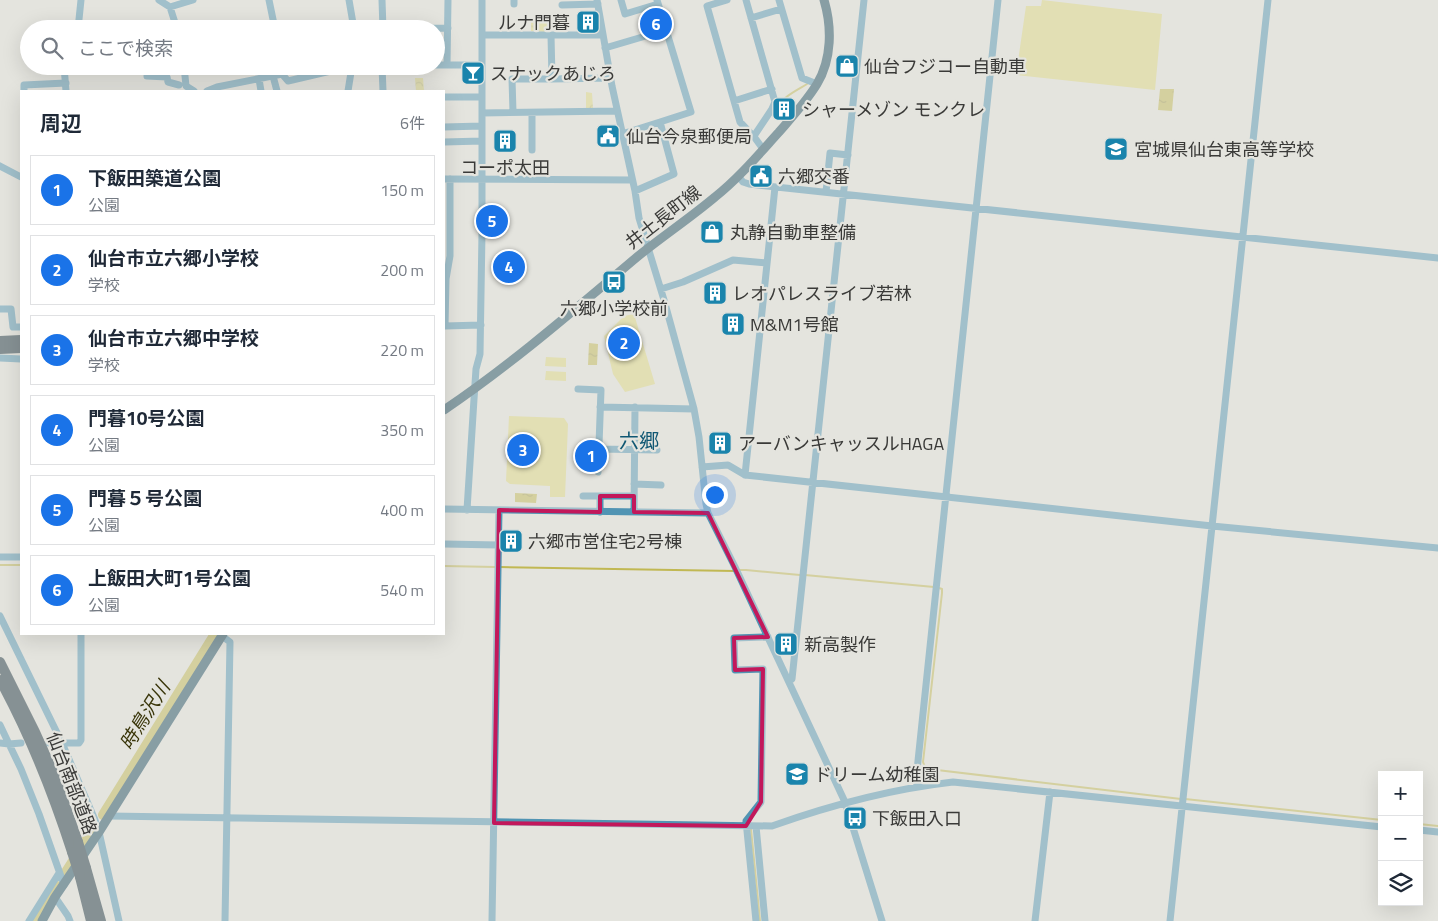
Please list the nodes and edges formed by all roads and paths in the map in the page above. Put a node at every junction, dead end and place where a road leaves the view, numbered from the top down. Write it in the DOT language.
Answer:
graph roads {
  1 [pos="80,0"];
  2 [pos="159,0"];
  3 [pos="192,0"];
  4 [pos="269,0"];
  5 [pos="349,0"];
  6 [pos="382,0"];
  7 [pos="448,0"];
  8 [pos="482,0"];
  9 [pos="621,0"];
  10 [pos="726,0"];
  11 [pos="746,0"];
  12 [pos="779,0"];
  13 [pos="824,0"];
  14 [pos="864,0"];
  15 [pos="998,0"];
  16 [pos="1268,0"];
  17 [pos="598,2"];
  18 [pos="657,2"];
  19 [pos="562,5"];
  20 [pos="170,7"];
  21 [pos="781,9"];
  22 [pos="751,18"];
  23 [pos="79,20"];
  24 [pos="174,20"];
  25 [pos="273,20"];
  26 [pos="352,20"];
  27 [pos="383,20"];
  28 [pos="445,28"];
  29 [pos="448,28"];
  30 [pos="666,30"];
  31 [pos="482,34"];
  32 [pos="551,35"];
  33 [pos="603,35"];
  34 [pos="605,48"];
  35 [pos="445,65"];
  36 [pos="448,65"];
  37 [pos="482,65"];
  38 [pos="65,75"];
  39 [pos="278,75"];
  40 [pos="283,75"];
  41 [pos="314,75"];
  42 [pos="351,75"];
  43 [pos="382,75"];
  44 [pos="146,76"];
  45 [pos="273,76"];
  46 [pos="610,78"];
  47 [pos="259,79"];
  48 [pos="552,79"];
  49 [pos="66,83"];
  50 [pos="817,84"];
  51 [pos="181,87"];
  52 [pos="772,89"];
  53 [pos="24,90"];
  54 [pos="66,90"];
  55 [pos="192,90"];
  56 [pos="210,90"];
  57 [pos="261,90"];
  58 [pos="277,90"];
  59 [pos="348,90"];
  60 [pos="383,90"];
  61 [pos="482,97"];
  62 [pos="445,98"];
  63 [pos="734,100"];
  64 [pos="617,111"];
  65 [pos="482,112"];
  66 [pos="512,112"];
  67 [pos="532,113"];
  68 [pos="660,122"];
  69 [pos="482,126"];
  70 [pos="445,127"];
  71 [pos="622,134"];
  72 [pos="754,136"];
  73 [pos="445,142"];
  74 [pos="482,142"];
  75 [pos="763,149"];
  76 [pos="532,150"];
  77 [pos="848,155"];
  78 [pos="0,166"];
  79 [pos="20,176"];
  80 [pos="738,176"];
  81 [pos="447,179"];
  82 [pos="482,179"];
  83 [pos="632,180"];
  84 [pos="775,187"];
  85 [pos="635,191"];
  86 [pos="826,192"];
  87 [pos="844,194"];
  88 [pos="447,199"];
  89 [pos="976,208"];
  90 [pos="1242,237"];
  91 [pos="649,248"];
  92 [pos="1438,258"];
  93 [pos="767,263"];
  94 [pos="661,289"];
  95 [pos="0,309"];
  96 [pos="480,326"];
  97 [pos="20,327"];
  98 [pos="20,340"];
  99 [pos="0,341"];
  100 [pos="20,348"];
  101 [pos="0,349"];
  102 [pos="0,358"];
  103 [pos="20,359"];
  104 [pos="475,388"];
  105 [pos="578,389"];
  106 [pos="600,407"];
  107 [pos="635,408"];
  108 [pos="445,409"];
  109 [pos="694,409"];
  110 [pos="599,449"];
  111 [pos="634,450"];
  112 [pos="657,450"];
  113 [pos="702,466"];
  114 [pos="598,472"];
  115 [pos="745,475"];
  116 [pos="812,482"];
  117 [pos="634,484"];
  118 [pos="661,485"];
  119 [pos="583,496"];
  120 [pos="600,496"];
  121 [pos="634,496"];
  122 [pos="946,497"];
  123 [pos="445,509"];
  124 [pos="467,510"];
  125 [pos="499,510"];
  126 [pos="600,512"];
  127 [pos="634,512"];
  128 [pos="708,513"];
  129 [pos="1212,526"];
  130 [pos="445,544"];
  131 [pos="499,545"];
  132 [pos="1438,548"];
  133 [pos="20,556"];
  134 [pos="0,557"];
  135 [pos="0,616"];
  136 [pos="81,635"];
  137 [pos="222,635"];
  138 [pos="768,637"];
  139 [pos="0,662"];
  140 [pos="0,680"];
  141 [pos="789,682"];
  142 [pos="0,725"];
  143 [pos="0,743"];
  144 [pos="21,743"];
  145 [pos="49,743"];
  146 [pos="62,743"];
  147 [pos="9,744"];
  148 [pos="918,787"];
  149 [pos="1050,792"];
  150 [pos="1183,801"];
  151 [pos="845,802"];
  152 [pos="109,816"];
  153 [pos="227,818"];
  154 [pos="494,823"];
  155 [pos="751,826"];
  156 [pos="1378,826"];
  157 [pos="1423,830"];
  158 [pos="99,832"];
  159 [pos="1438,832"];
  160 [pos="83,872"];
  161 [pos="59,873"];
  162 [pos="64,885"];
  163 [pos="55,897"];
  164 [pos="29,921"];
  165 [pos="42,921"];
  166 [pos="70,921"];
  167 [pos="91,921"];
  168 [pos="101,921"];
  169 [pos="119,921"];
  170 [pos="225,921"];
  171 [pos="492,921"];
  172 [pos="756,921"];
  173 [pos="765,921"];
  174 [pos="882,921"];
  175 [pos="1035,921"];
  176 [pos="1170,921"];
  1 -- 23 [label="street"];
  2 -- 20 [label="street"];
  3 -- 20 [label="street"];
  4 -- 25 [label="street"];
  5 -- 26 [label="street"];
  6 -- 27 [label="street"];
  7 -- 29 [label="street"];
  8 -- 31 [label="street"];
  9 -- 18 [label="street"];
  10 -- 63 [label="street"];
  11 -- 22 [label="street"];
  12 -- 21 [label="street"];
  13 -- 50 [label="main road, 井土長町線"];
  14 -- 77 [label="street"];
  15 -- 89 [label="street"];
  16 -- 90 [label="street"];
  17 -- 19 [label="street"];
  17 -- 33 [label="street"];
  18 -- 30 [label="street"];
  20 -- 24 [label="street"];
  21 -- 22 [label="street"];
  21 -- 50 [label="street"];
  22 -- 52 [label="street"];
  28 -- 29 [label="street"];
  29 -- 36 [label="street"];
  30 -- 34 [label="street"];
  30 -- 68 [label="street"];
  31 -- 32 [label="street"];
  31 -- 37 [label="street"];
  32 -- 33 [label="street"];
  32 -- 48 [label="street"];
  33 -- 34 [label="street"];
  34 -- 46 [label="street"];
  35 -- 36 [label="street"];
  36 -- 37 [label="street"];
  37 -- 61 [label="street"];
  38 -- 49 [label="street"];
  39 -- 45 [label="street"];
  40 -- 41 [label="street"];
  42 -- 59 [label="street"];
  43 -- 60 [label="street"];
  44 -- 51 [label="street"];
  45 -- 47 [label="street"];
  45 -- 58 [label="street"];
  46 -- 48 [label="street"];
  46 -- 64 [label="street"];
  47 -- 56 [label="street"];
  47 -- 57 [label="street"];
  48 -- 66 [label="street"];
  49 -- 53 [label="street"];
  49 -- 54 [label="street"];
  50 -- 75 [label="main road, 井土長町線"];
  51 -- 55 [label="street"];
  52 -- 63 [label="street"];
  52 -- 72 [label="street"];
  61 -- 62 [label="street"];
  61 -- 65 [label="street"];
  63 -- 72 [label="street"];
  64 -- 67 [label="street"];
  64 -- 71 [label="street"];
  65 -- 66 [label="street"];
  65 -- 69 [label="street"];
  66 -- 67 [label="street"];
  67 -- 76 [label="street"];
  68 -- 71 [label="street"];
  68 -- 85 [label="street"];
  69 -- 70 [label="street"];
  69 -- 74 [label="street"];
  71 -- 83 [label="street"];
  72 -- 75 [label="street"];
  73 -- 74 [label="street"];
  74 -- 82 [label="street"];
  75 -- 80 [label="main road, 井土長町線"];
  77 -- 86 [label="street"];
  77 -- 87 [label="street"];
  78 -- 79 [label="street"];
  80 -- 84 [label="street"];
  80 -- 91 [label="main road, 井土長町線"];
  81 -- 82 [label="street"];
  81 -- 88 [label="street"];
  82 -- 83 [label="street"];
  82 -- 96 [label="street"];
  83 -- 85 [label="street"];
  84 -- 86 [label="street"];
  84 -- 93 [label="street"];
  85 -- 91 [label="street"];
  86 -- 87 [label="street"];
  87 -- 89 [label="street"];
  87 -- 116 [label="street"];
  88 -- 96 [label="street"];
  89 -- 90 [label="street"];
  89 -- 122 [label="street"];
  90 -- 92 [label="street"];
  90 -- 129 [label="street"];
  91 -- 94 [label="street"];
  91 -- 104 [label="main road, 井土長町線"];
  93 -- 94 [label="street"];
  93 -- 115 [label="street"];
  94 -- 109 [label="street"];
  95 -- 97 [label="street"];
  96 -- 104 [label="street"];
  98 -- 99 [label="highway"];
  100 -- 101 [label="highway"];
  102 -- 103 [label="street"];
  104 -- 108 [label="main road, 井土長町線"];
  104 -- 124 [label="street"];
  105 -- 106 [label="street"];
  106 -- 107 [label="street"];
  106 -- 110 [label="street"];
  107 -- 109 [label="street"];
  107 -- 111 [label="street"];
  109 -- 113 [label="street"];
  110 -- 111 [label="street"];
  110 -- 114 [label="street"];
  111 -- 112 [label="street"];
  111 -- 117 [label="street"];
  113 -- 115 [label="street"];
  113 -- 128 [label="street"];
  115 -- 116 [label="street"];
  116 -- 122 [label="street"];
  116 -- 141 [label="street"];
  117 -- 118 [label="street"];
  117 -- 121 [label="street"];
  119 -- 120 [label="street"];
  120 -- 121 [label="street"];
  120 -- 126 [label="street"];
  121 -- 127 [label="street"];
  122 -- 129 [label="street"];
  122 -- 148 [label="street"];
  123 -- 124 [label="street"];
  124 -- 125 [label="street"];
  125 -- 126 [label="street"];
  125 -- 131 [label="street"];
  126 -- 127 [label="street"];
  127 -- 128 [label="street"];
  128 -- 138 [label="street"];
  129 -- 132 [label="street"];
  129 -- 150 [label="street"];
  130 -- 131 [label="street"];
  131 -- 154 [label="street"];
  133 -- 134 [label="street"];
  135 -- 146 [label="street"];
  136 -- 146 [label="street"];
  137 -- 152 [label="main road"];
  137 -- 153 [label="street"];
  138 -- 141 [label="street"];
  138 -- 155 [label="street"];
  139 -- 160 [label="highway, 仙台南部道路, bridge"];
  140 -- 160 [label="highway, 仙台南部道路, bridge"];
  141 -- 151 [label="street"];
  142 -- 147 [label="street"];
  143 -- 147 [label="street"];
  144 -- 147 [label="street"];
  145 -- 146 [label="street"];
  146 -- 158 [label="street"];
  147 -- 161 [label="street"];
  148 -- 149 [label="street"];
  148 -- 151 [label="street"];
  149 -- 150 [label="street"];
  149 -- 175 [label="street"];
  150 -- 156 [label="street"];
  150 -- 176 [label="street"];
  151 -- 155 [label="street"];
  151 -- 174 [label="street"];
  152 -- 153 [label="street"];
  152 -- 158 [label="main road"];
  153 -- 154 [label="street"];
  153 -- 170 [label="street"];
  154 -- 155 [label="street"];
  154 -- 171 [label="street"];
  155 -- 172 [label="street"];
  155 -- 173 [label="street"];
  157 -- 159 [label="street"];
  158 -- 162 [label="main road"];
  158 -- 169 [label="street"];
  160 -- 167 [label="highway, 仙台南部道路"];
  160 -- 168 [label="highway, 仙台南部道路"];
  161 -- 162 [label="street"];
  161 -- 164 [label="street"];
  162 -- 163 [label="main road"];
  163 -- 165 [label="main road"];
  163 -- 166 [label="street"];
}
